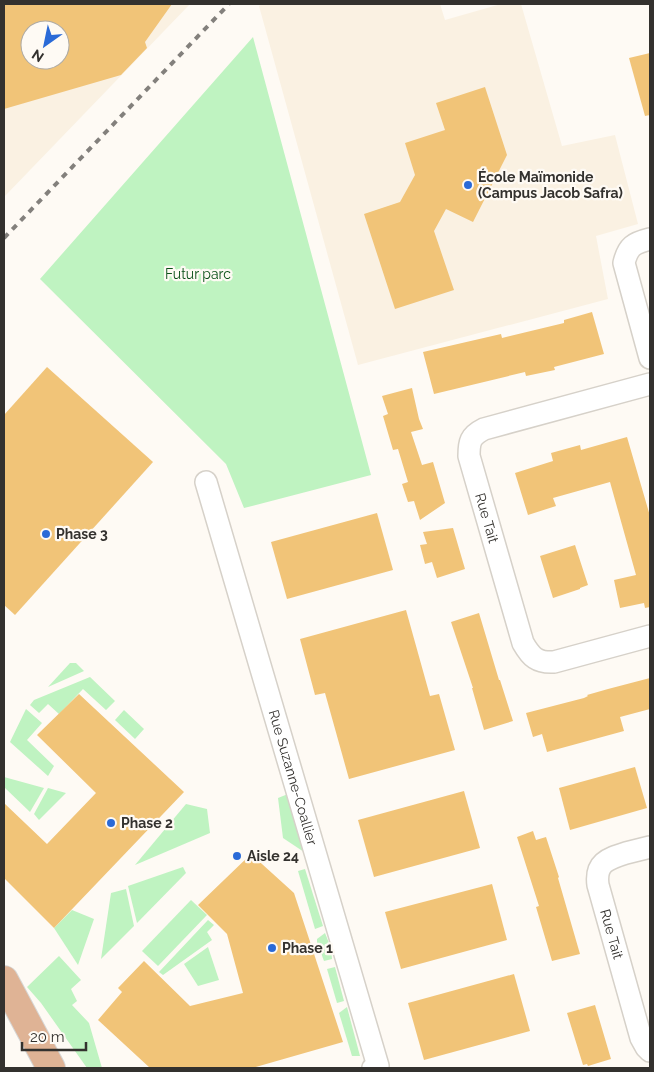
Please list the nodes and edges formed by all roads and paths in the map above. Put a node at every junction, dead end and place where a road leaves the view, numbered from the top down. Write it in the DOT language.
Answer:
graph roads {
  1 [pos="650,239"];
  2 [pos="650,358"];
  3 [pos="650,384"];
  4 [pos="206,482"];
  5 [pos="650,636"];
  6 [pos="650,847"];
  7 [pos="4,980"];
  8 [pos="4,1021"];
  9 [pos="650,1051"];
  10 [pos="51,1068"];
  11 [pos="373,1068"];
  1 -- 2 [label="street"];
  3 -- 5 [label="street, Rue Tait"];
  4 -- 11 [label="street, Rue Suzanne-Coallier"];
  6 -- 9 [label="street, Rue Tait"];
  7 -- 10 [label="main road"];
  8 -- 10 [label="main road"];
}
